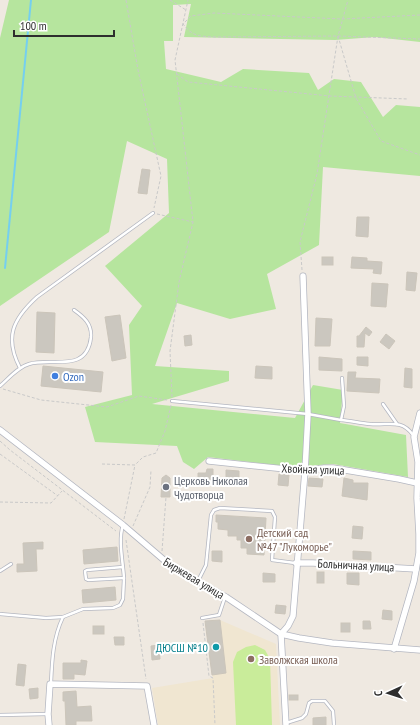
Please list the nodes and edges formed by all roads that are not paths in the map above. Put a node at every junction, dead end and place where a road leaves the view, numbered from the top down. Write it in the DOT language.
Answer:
graph roads {
  1 [pos="153,213"];
  2 [pos="303,276"];
  3 [pos="74,310"];
  4 [pos="20,368"];
  5 [pos="342,378"];
  6 [pos="0,387"];
  7 [pos="172,401"];
  8 [pos="383,404"];
  9 [pos="420,413"];
  10 [pos="308,414"];
  11 [pos="342,420"];
  12 [pos="397,424"];
  13 [pos="0,430"];
  14 [pos="414,437"];
  15 [pos="209,461"];
  16 [pos="305,471"];
  17 [pos="417,483"];
  18 [pos="419,510"];
  19 [pos="123,525"];
  20 [pos="296,563"];
  21 [pos="11,564"];
  22 [pos="123,567"];
  23 [pos="416,569"];
  24 [pos="0,571"];
  25 [pos="124,578"];
  26 [pos="198,581"];
  27 [pos="226,597"];
  28 [pos="0,614"];
  29 [pos="63,617"];
  30 [pos="202,618"];
  31 [pos="281,634"];
  32 [pos="394,649"];
  33 [pos="420,650"];
  34 [pos="50,684"];
  35 [pos="48,714"];
  36 [pos="0,715"];
  37 [pos="286,724"];
  38 [pos="49,725"];
  39 [pos="154,725"];
  40 [pos="334,725"];
  1 -- 4 [label="lane"];
  2 -- 10 [label="street"];
  3 -- 4 [label="lane"];
  4 -- 6 [label="lane"];
  5 -- 11 [label="lane"];
  7 -- 10 [label="lane"];
  8 -- 12 [label="lane"];
  9 -- 14 [label="street"];
  10 -- 11 [label="lane"];
  10 -- 16 [label="street"];
  11 -- 12 [label="lane"];
  12 -- 14 [label="lane"];
  13 -- 19 [label="street, Биржевая улица"];
  14 -- 17 [label="street"];
  15 -- 16 [label="street, Хвойная улица"];
  16 -- 17 [label="street, Хвойная улица"];
  16 -- 20 [label="street"];
  17 -- 18 [label="street"];
  18 -- 23 [label="street"];
  19 -- 22 [label="lane"];
  19 -- 26 [label="street, Биржевая улица"];
  20 -- 23 [label="street, Больничная улица"];
  20 -- 26 [label="lane"];
  20 -- 31 [label="street"];
  21 -- 24 [label="lane"];
  22 -- 25 [label="lane"];
  22 -- 25 [label="lane"];
  23 -- 32 [label="street"];
  25 -- 29 [label="lane"];
  26 -- 27 [label="street, Биржевая улица"];
  27 -- 30 [label="lane"];
  27 -- 31 [label="street, Биржевая улица"];
  28 -- 29 [label="lane"];
  29 -- 34 [label="lane"];
  31 -- 32 [label="street, Биржевая улица"];
  31 -- 37 [label="street"];
  32 -- 33 [label="street, Биржевая улица"];
  34 -- 35 [label="street"];
  34 -- 39 [label="street"];
  35 -- 36 [label="lane"];
  35 -- 38 [label="street"];
  37 -- 40 [label="lane"];
}
